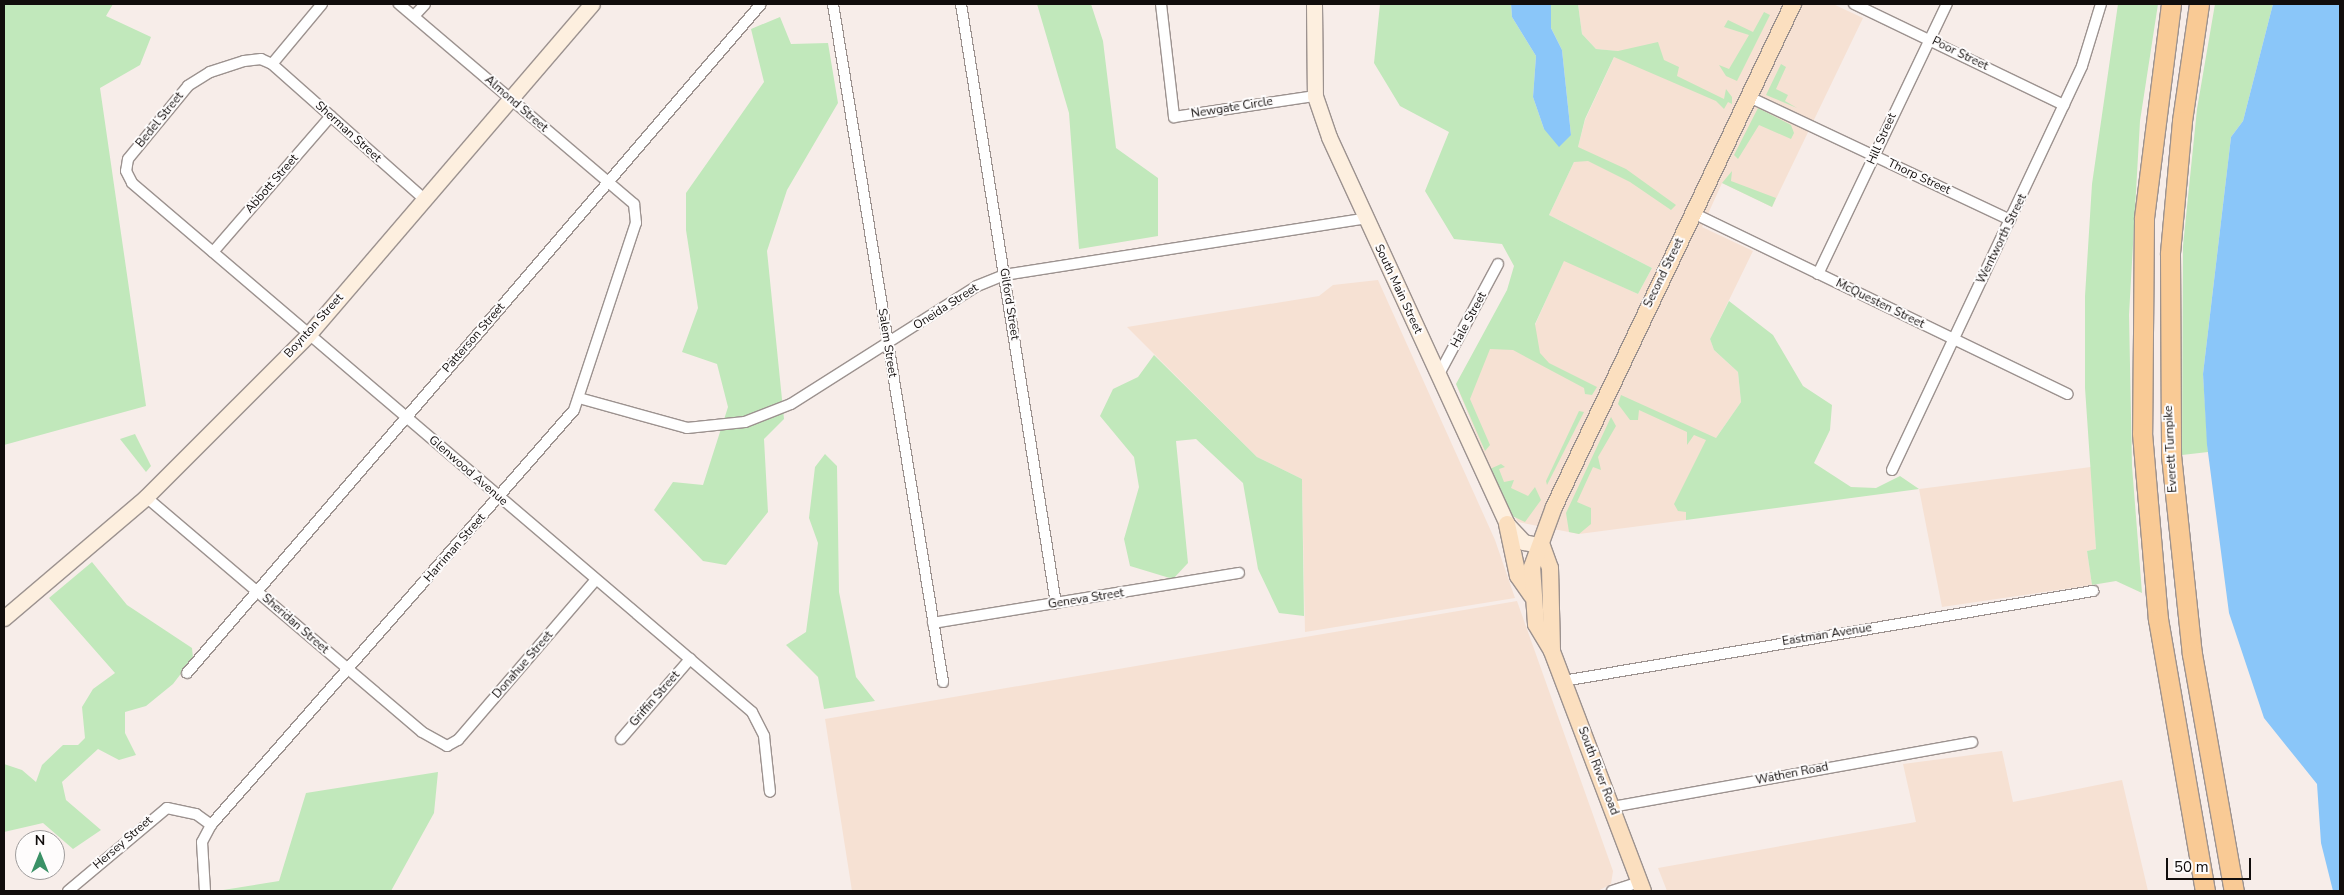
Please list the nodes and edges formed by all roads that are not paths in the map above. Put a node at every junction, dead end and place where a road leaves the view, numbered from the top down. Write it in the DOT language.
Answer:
graph roads {
  1 [pos="322,4"];
  2 [pos="399,4"];
  3 [pos="425,4"];
  4 [pos="592,4"];
  5 [pos="761,4"];
  6 [pos="833,4"];
  7 [pos="961,4"];
  8 [pos="1161,4"];
  9 [pos="1314,4"];
  10 [pos="1793,4"];
  11 [pos="1854,4"];
  12 [pos="1947,4"];
  13 [pos="2101,4"];
  14 [pos="2171,4"];
  15 [pos="2199,4"];
  16 [pos="414,16"];
  17 [pos="1930,39"];
  18 [pos="272,64"];
  19 [pos="1315,96"];
  20 [pos="1747,96"];
  21 [pos="510,99"];
  22 [pos="2064,105"];
  23 [pos="330,116"];
  24 [pos="1873,155"];
  25 [pos="126,171"];
  26 [pos="606,182"];
  27 [pos="425,200"];
  28 [pos="634,204"];
  29 [pos="1693,213"];
  30 [pos="1366,218"];
  31 [pos="2010,220"];
  32 [pos="213,252"];
  33 [pos="1498,264"];
  34 [pos="1818,274"];
  35 [pos="1004,275"];
  36 [pos="308,336"];
  37 [pos="1955,340"];
  38 [pos="888,346"];
  39 [pos="1438,376"];
  40 [pos="2068,394"];
  41 [pos="579,398"];
  42 [pos="406,416"];
  43 [pos="1892,470"];
  44 [pos="146,497"];
  45 [pos="499,497"];
  46 [pos="1507,524"];
  47 [pos="1542,546"];
  48 [pos="1239,573"];
  49 [pos="595,580"];
  50 [pos="256,590"];
  51 [pos="2093,591"];
  52 [pos="1532,596"];
  53 [pos="1056,604"];
  54 [pos="4,618"];
  55 [pos="933,622"];
  56 [pos="1552,651"];
  57 [pos="690,659"];
  58 [pos="349,671"];
  59 [pos="188,673"];
  60 [pos="1563,681"];
  61 [pos="943,682"];
  62 [pos="621,739"];
  63 [pos="1972,742"];
  64 [pos="447,746"];
  65 [pos="770,792"];
  66 [pos="1612,808"];
  67 [pos="211,825"];
  68 [pos="1641,886"];
  69 [pos="68,891"];
  70 [pos="205,891"];
  71 [pos="1612,891"];
  72 [pos="2205,891"];
  73 [pos="2234,891"];
  1 -- 18 [label="street"];
  2 -- 16 [label="street, Almond Street"];
  3 -- 16 [label="street"];
  4 -- 21 [label="street, Boynton Street"];
  5 -- 26 [label="street, Patterson Street"];
  6 -- 38 [label="street, Salem Street"];
  7 -- 35 [label="street, Gilford Street"];
  8 -- 19 [label="street, Newgate Circle"];
  9 -- 19 [label="street, South Main Street"];
  10 -- 20 [label="main road, Second Street"];
  11 -- 17 [label="street, Poor Street"];
  12 -- 17 [label="street, Hill Street"];
  13 -- 22 [label="street, Wentworth Street"];
  14 -- 72 [label="highway"];
  15 -- 73 [label="highway, Everett Turnpike"];
  16 -- 21 [label="street, Almond Street"];
  17 -- 22 [label="street, Poor Street"];
  17 -- 24 [label="street, Hill Street"];
  18 -- 23 [label="street, Sherman Street"];
  18 -- 25 [label="street, Bedel Street"];
  19 -- 30 [label="street, South Main Street"];
  20 -- 24 [label="street, Thorp Street"];
  20 -- 29 [label="main road, Second Street"];
  21 -- 26 [label="street, Almond Street"];
  21 -- 27 [label="street, Boynton Street"];
  22 -- 31 [label="street, Wentworth Street"];
  23 -- 27 [label="street, Sherman Street"];
  23 -- 32 [label="street, Abbott Street"];
  24 -- 31 [label="street, Thorp Street"];
  24 -- 34 [label="street, Hill Street"];
  25 -- 32 [label="street, Glenwood Avenue"];
  26 -- 28 [label="street, Almond Street"];
  26 -- 42 [label="street, Patterson Street"];
  27 -- 36 [label="street, Boynton Street"];
  28 -- 41 [label="street, Harriman Street"];
  29 -- 34 [label="street, McQuesten Street"];
  29 -- 47 [label="main road, Second Street"];
  30 -- 35 [label="street, Oneida Street"];
  30 -- 39 [label="street, South Main Street"];
  31 -- 37 [label="street, Wentworth Street"];
  32 -- 36 [label="street, Glenwood Avenue"];
  33 -- 39 [label="street, Hale Street"];
  34 -- 37 [label="street, McQuesten Street"];
  35 -- 38 [label="street, Oneida Street"];
  35 -- 53 [label="street, Gilford Street"];
  36 -- 42 [label="street, Glenwood Avenue"];
  36 -- 44 [label="street, Boynton Street"];
  37 -- 40 [label="street, McQuesten Street"];
  37 -- 43 [label="street, Wentworth Street"];
  38 -- 41 [label="street, Oneida Street"];
  38 -- 55 [label="street, Salem Street"];
  39 -- 46 [label="street, South Main Street"];
  41 -- 45 [label="street, Harriman Street"];
  42 -- 45 [label="street, Glenwood Avenue"];
  42 -- 50 [label="street, Patterson Street"];
  44 -- 50 [label="street, Sheridan Street"];
  44 -- 54 [label="street, Boynton Street"];
  45 -- 49 [label="street, Glenwood Avenue"];
  45 -- 58 [label="street, Harriman Street"];
  46 -- 47 [label="street, South Main Street"];
  46 -- 52 [label="main road"];
  47 -- 52 [label="main road, South River Road"];
  47 -- 56 [label="main road, South River Road"];
  48 -- 53 [label="street, Geneva Street"];
  49 -- 57 [label="street, Glenwood Avenue"];
  49 -- 64 [label="street, Donahue Street"];
  50 -- 58 [label="street, Sheridan Street"];
  50 -- 59 [label="street, Patterson Street"];
  51 -- 60 [label="street, Eastman Avenue"];
  52 -- 56 [label="main road, South River Road"];
  53 -- 55 [label="street, Geneva Street"];
  55 -- 61 [label="street, Salem Street"];
  56 -- 60 [label="main road, South River Road"];
  57 -- 62 [label="street, Griffin Street"];
  57 -- 65 [label="street, Glenwood Avenue"];
  58 -- 64 [label="street, Sheridan Street"];
  58 -- 67 [label="street, Harriman Street"];
  60 -- 66 [label="main road, South River Road"];
  63 -- 66 [label="street, Wathen Road"];
  66 -- 68 [label="main road, South River Road"];
  67 -- 69 [label="street, Hersey Street"];
  67 -- 70 [label="street"];
  68 -- 71 [label="street"];
}
